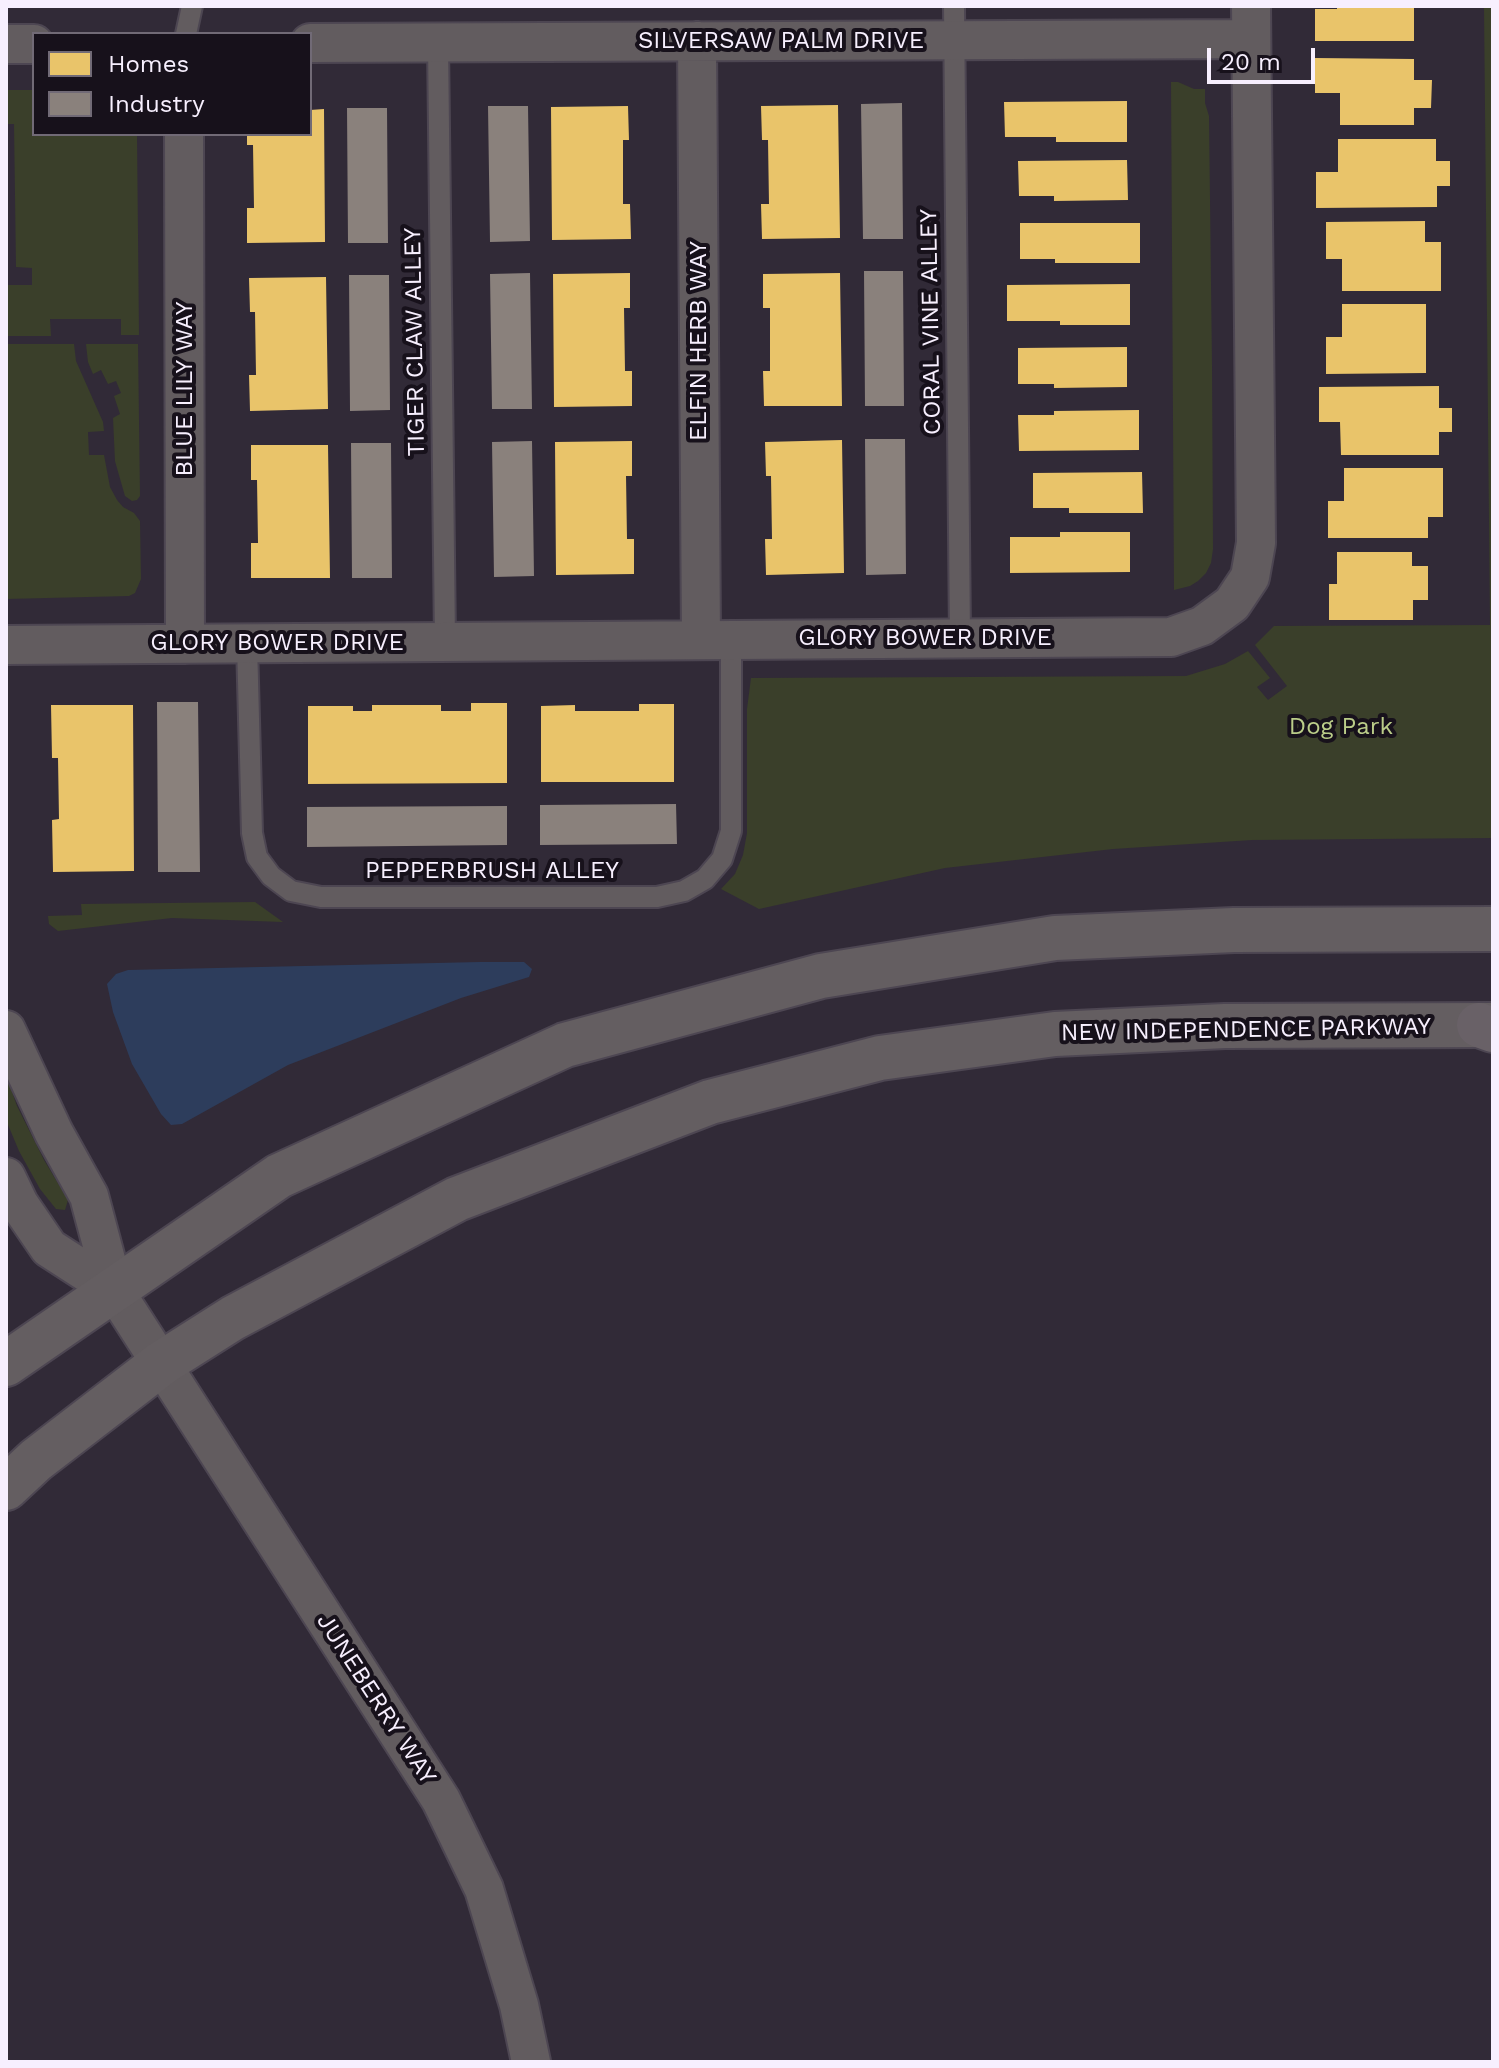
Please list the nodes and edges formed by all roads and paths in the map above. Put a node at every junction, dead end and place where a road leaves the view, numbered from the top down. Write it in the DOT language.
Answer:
graph roads {
  1 [pos="192,6"];
  2 [pos="1251,22"];
  3 [pos="954,23"];
  4 [pos="186,32"];
  5 [pos="697,41"];
  6 [pos="312,43"];
  7 [pos="438,43"];
  8 [pos="6,44"];
  9 [pos="32,44"];
  10 [pos="184,136"];
  11 [pos="960,638"];
  12 [pos="716,640"];
  13 [pos="445,641"];
  14 [pos="247,643"];
  15 [pos="185,644"];
  16 [pos="6,645"];
  17 [pos="1493,929"];
  18 [pos="1488,1027"];
  19 [pos="6,1030"];
  20 [pos="6,1177"];
  21 [pos="114,1290"];
  22 [pos="162,1363"];
  23 [pos="6,1364"];
  24 [pos="6,1488"];
  25 [pos="531,2062"];
  1 -- 4 [label="lane"];
  2 -- 3 [label="street, SILVERSAW PALM DRIVE"];
  2 -- 11 [label="street, GLORY BOWER DRIVE"];
  3 -- 5 [label="street, SILVERSAW PALM DRIVE"];
  3 -- 11 [label="lane, CORAL VINE ALLEY"];
  5 -- 7 [label="street, SILVERSAW PALM DRIVE"];
  5 -- 12 [label="street, ELFIN HERB WAY"];
  6 -- 7 [label="street, SILVERSAW PALM DRIVE"];
  7 -- 13 [label="lane, TIGER CLAW ALLEY"];
  8 -- 9 [label="street"];
  10 -- 15 [label="street, BLUE LILY WAY"];
  11 -- 12 [label="street, GLORY BOWER DRIVE"];
  12 -- 13 [label="street, GLORY BOWER DRIVE"];
  12 -- 14 [label="lane, PEPPERBRUSH ALLEY"];
  13 -- 14 [label="street, GLORY BOWER DRIVE"];
  14 -- 15 [label="street, GLORY BOWER DRIVE"];
  15 -- 16 [label="street, GLORY BOWER DRIVE"];
  17 -- 21 [label="main road"];
  18 -- 22 [label="main road, NEW INDEPENDENCE PARKWAY"];
  19 -- 21 [label="street"];
  20 -- 21 [label="street"];
  21 -- 22 [label="street, JUNEBERRY WAY"];
  21 -- 23 [label="main road"];
  22 -- 24 [label="main road, NEW INDEPENDENCE PARKWAY"];
  22 -- 25 [label="street, JUNEBERRY WAY"];
}
